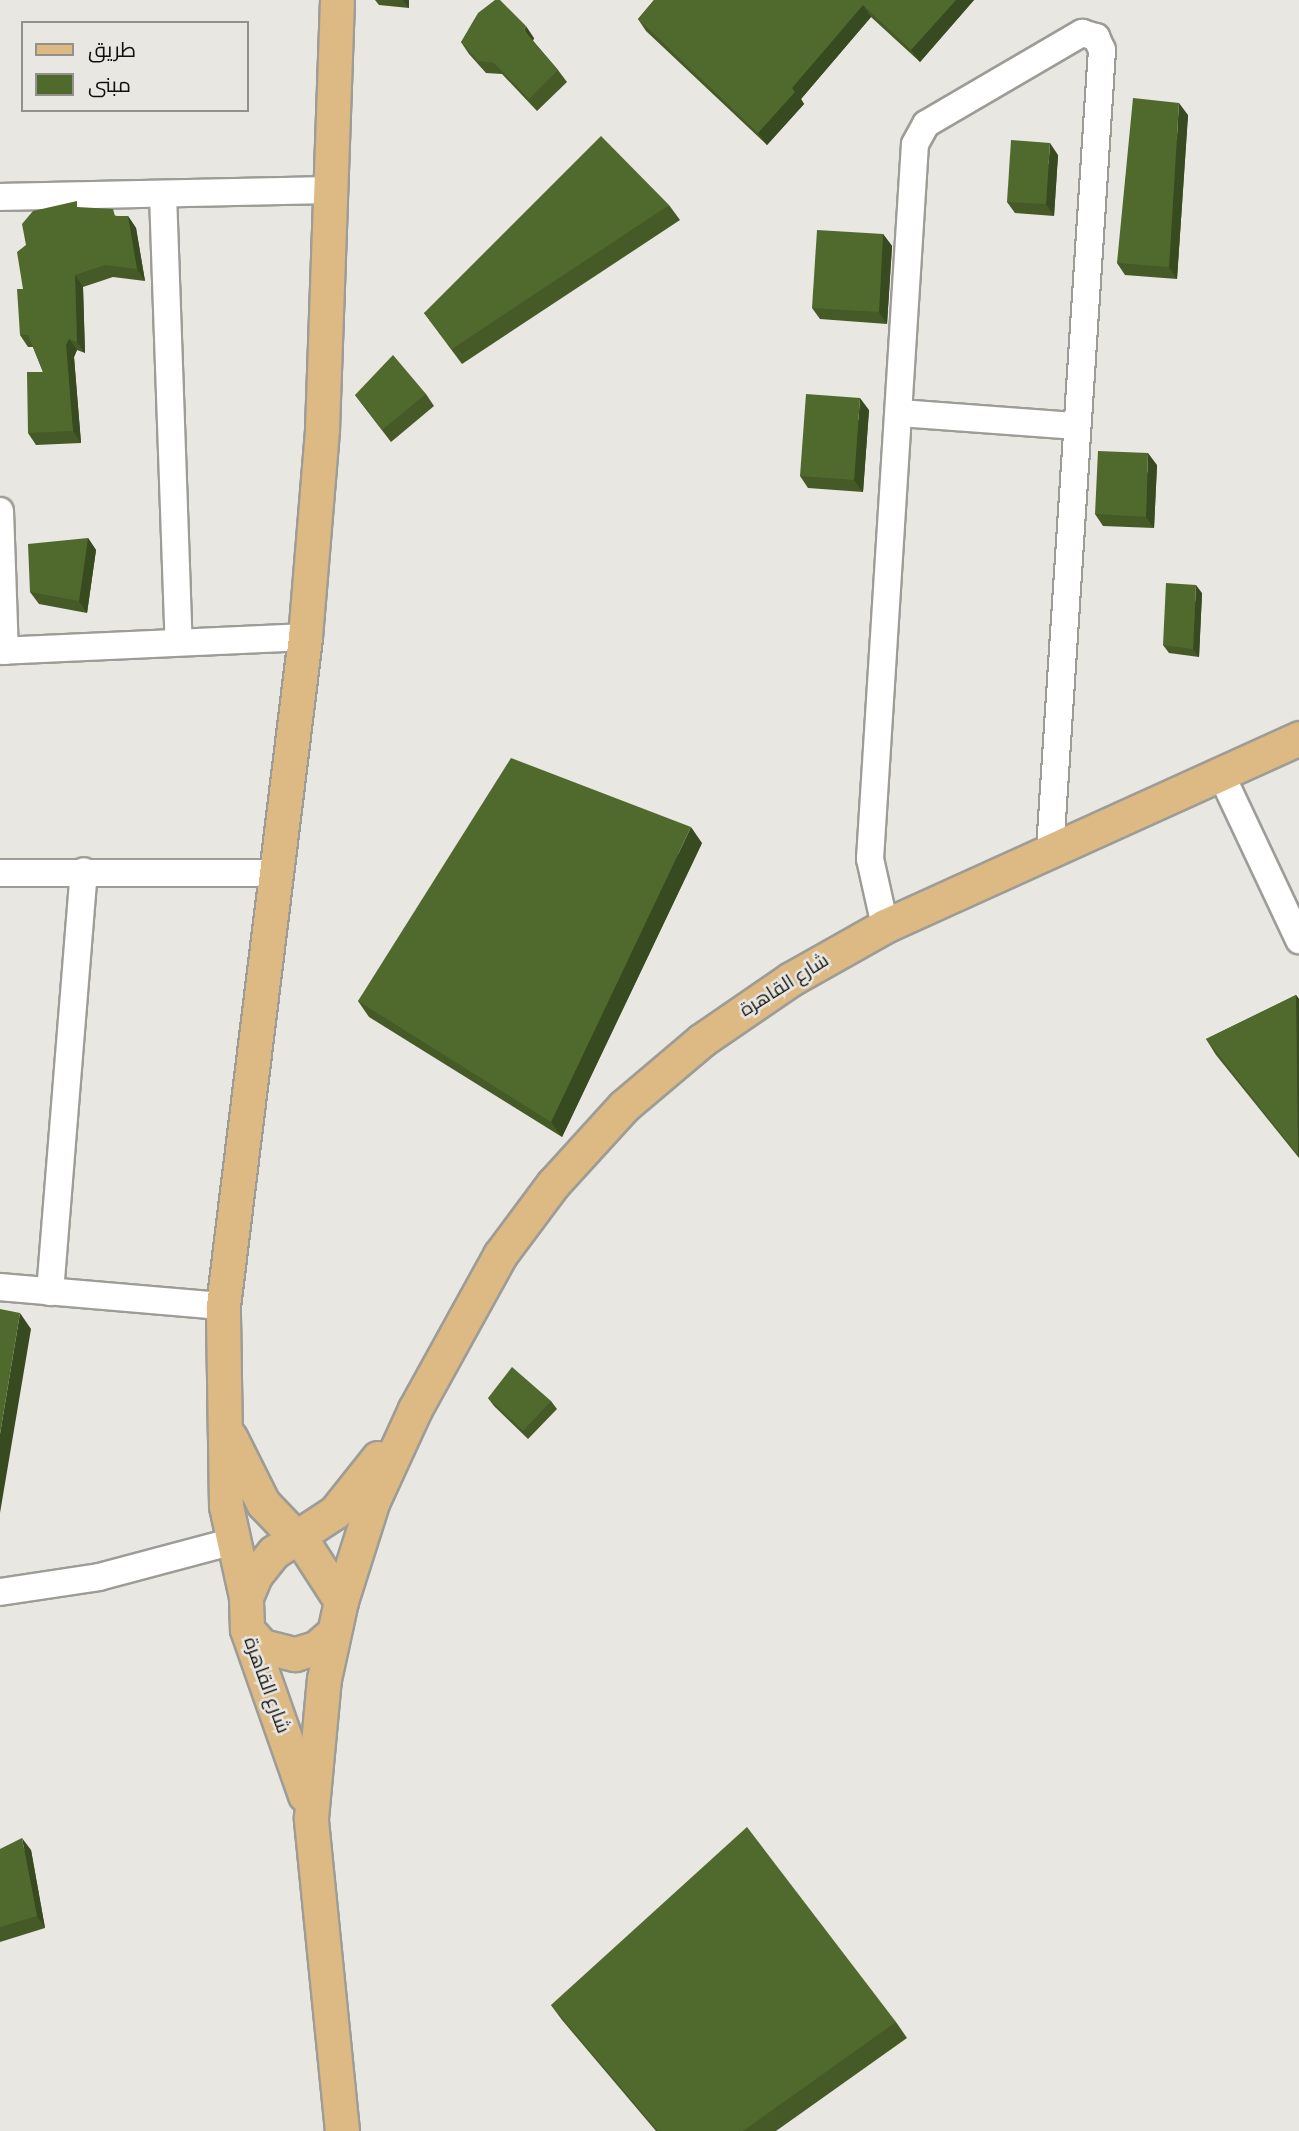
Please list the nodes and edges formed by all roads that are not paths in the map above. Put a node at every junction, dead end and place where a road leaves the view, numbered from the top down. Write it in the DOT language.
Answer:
graph roads {
  1 [pos="337,0"];
  2 [pos="329,190"];
  3 [pos="163,194"];
  4 [pos="0,197"];
  5 [pos="899,413"];
  6 [pos="1074,426"];
  7 [pos="0,511"];
  8 [pos="304,637"];
  9 [pos="179,642"];
  10 [pos="2,651"];
  11 [pos="1299,738"];
  12 [pos="1220,772"];
  13 [pos="1050,850"];
  14 [pos="85,870"];
  15 [pos="0,873"];
  16 [pos="278,873"];
  17 [pos="885,926"];
  18 [pos="1299,940"];
  19 [pos="0,1287"];
  20 [pos="50,1292"];
  21 [pos="223,1307"];
  22 [pos="415,1409"];
  23 [pos="225,1418"];
  24 [pos="295,1537"];
  25 [pos="231,1542"];
  26 [pos="0,1592"];
  27 [pos="246,1597"];
  28 [pos="341,1601"];
  29 [pos="247,1629"];
  30 [pos="333,1633"];
  31 [pos="311,1818"];
  32 [pos="342,2131"];
  1 -- 2 [label="main road"];
  2 -- 3 [label="street"];
  2 -- 8 [label="main road"];
  3 -- 4 [label="street"];
  3 -- 9 [label="street"];
  5 -- 6 [label="street"];
  5 -- 6 [label="street"];
  5 -- 17 [label="street"];
  6 -- 13 [label="street"];
  7 -- 10 [label="street"];
  8 -- 9 [label="street"];
  8 -- 16 [label="main road"];
  9 -- 10 [label="street"];
  11 -- 12 [label="main road, شارع القاهرة"];
  12 -- 13 [label="main road, شارع القاهرة"];
  12 -- 18 [label="street"];
  13 -- 17 [label="main road, شارع القاهرة"];
  14 -- 15 [label="street"];
  14 -- 16 [label="street"];
  14 -- 20 [label="street"];
  16 -- 21 [label="main road"];
  17 -- 22 [label="main road, شارع القاهرة"];
  19 -- 20 [label="street"];
  20 -- 21 [label="street"];
  21 -- 23 [label="main road"];
  22 -- 24 [label="main road, شارع القاهرة"];
  22 -- 28 [label="main road, شارع القاهرة"];
  23 -- 24 [label="main road"];
  23 -- 25 [label="main road"];
  24 -- 27 [label="main road, شارع القاهرة"];
  24 -- 28 [label="main road"];
  25 -- 26 [label="street"];
  25 -- 27 [label="main road"];
  27 -- 29 [label="main road, شارع القاهرة"];
  28 -- 30 [label="main road, شارع القاهرة"];
  29 -- 30 [label="main road"];
  29 -- 31 [label="main road, شارع القاهرة"];
  30 -- 31 [label="main road, شارع القاهرة"];
  31 -- 32 [label="main road, شارع القاهرة"];
}
